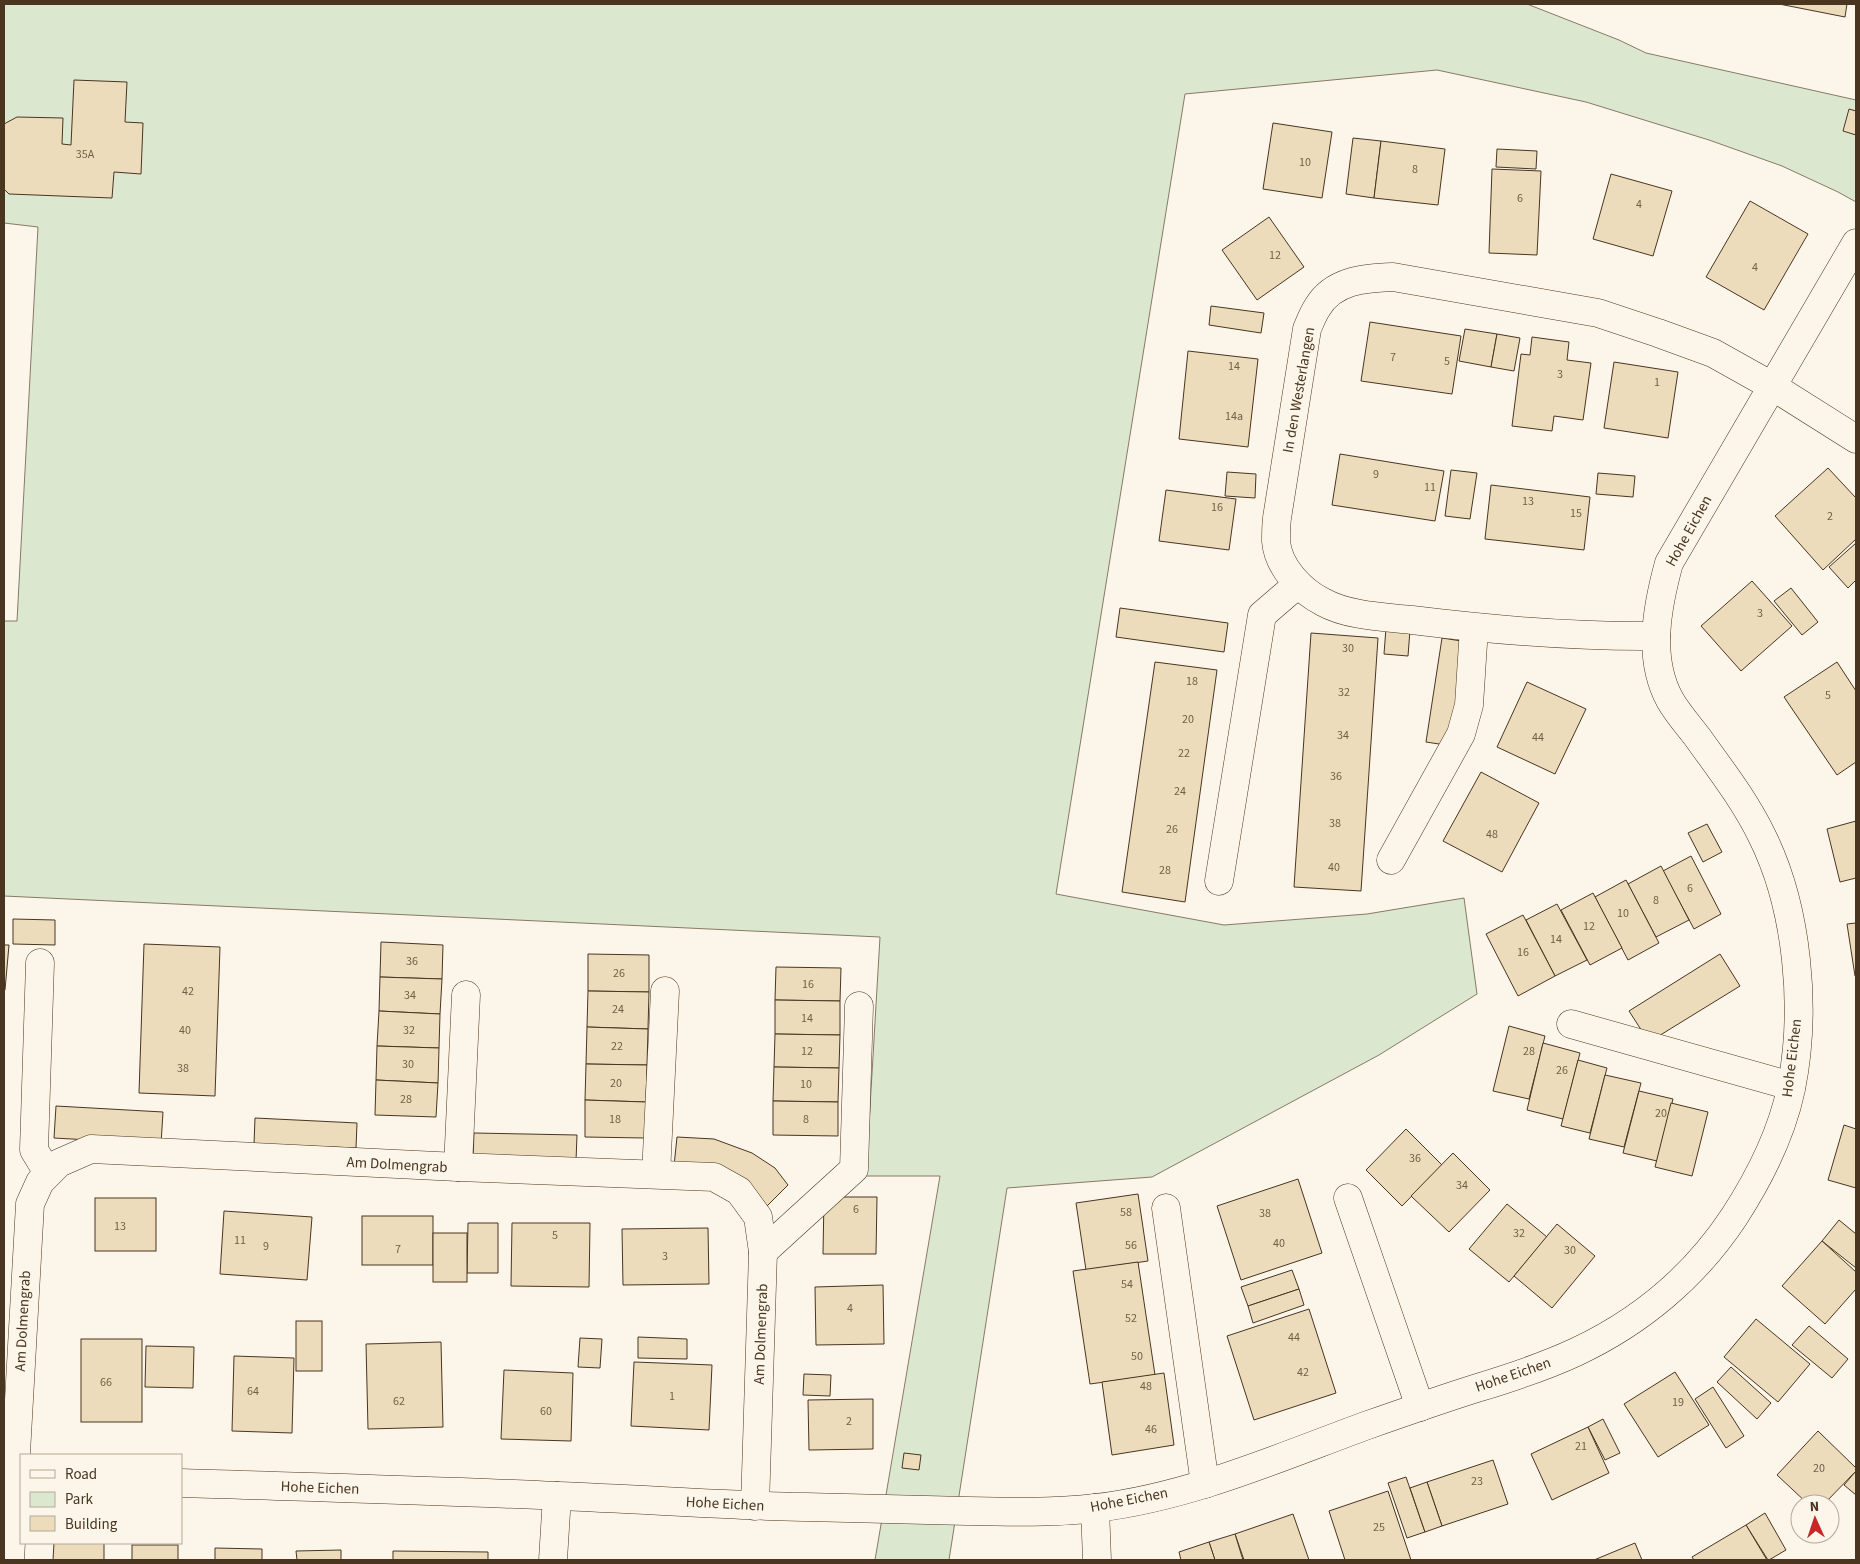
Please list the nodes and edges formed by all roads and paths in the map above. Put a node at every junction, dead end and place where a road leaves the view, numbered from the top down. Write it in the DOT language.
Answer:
graph roads {
  1 [pos="1856,243"];
  2 [pos="1772,386"];
  3 [pos="1856,439"];
  4 [pos="1298,584"];
  5 [pos="1474,628"];
  6 [pos="1656,636"];
  7 [pos="1391,860"];
  8 [pos="1219,881"];
  9 [pos="40,963"];
  10 [pos="665,991"];
  11 [pos="466,995"];
  12 [pos="859,1006"];
  13 [pos="1571,1024"];
  14 [pos="1791,1086"];
  15 [pos="458,1167"];
  16 [pos="48,1173"];
  17 [pos="656,1174"];
  18 [pos="1348,1198"];
  19 [pos="1166,1208"];
  20 [pos="764,1252"];
  21 [pos="1420,1407"];
  22 [pos="13,1477"];
  23 [pos="182,1483"];
  24 [pos="1205,1484"];
  25 [pos="557,1496"];
  26 [pos="754,1506"];
  27 [pos="1095,1508"];
  28 [pos="10,1560"];
  29 [pos="553,1560"];
  30 [pos="1097,1560"];
  1 -- 2 [label="street, Hohe Eichen"];
  2 -- 3 [label="street, In den Westerlangen"];
  2 -- 4 [label="street, In den Westerlangen"];
  2 -- 6 [label="street, Hohe Eichen"];
  4 -- 5 [label="street, In den Westerlangen"];
  4 -- 8 [label="street"];
  5 -- 6 [label="street, In den Westerlangen"];
  5 -- 7 [label="street"];
  6 -- 14 [label="street, Hohe Eichen"];
  9 -- 16 [label="street"];
  10 -- 17 [label="street"];
  11 -- 15 [label="street"];
  12 -- 20 [label="street"];
  13 -- 14 [label="street"];
  14 -- 21 [label="street, Hohe Eichen"];
  15 -- 16 [label="street, Am Dolmengrab"];
  15 -- 17 [label="street, Am Dolmengrab"];
  16 -- 22 [label="street, Am Dolmengrab"];
  17 -- 20 [label="street, Am Dolmengrab"];
  18 -- 21 [label="street"];
  19 -- 24 [label="street"];
  20 -- 26 [label="street, Am Dolmengrab"];
  21 -- 24 [label="street, Hohe Eichen"];
  22 -- 28 [label="street, Am Dolmengrab"];
  23 -- 25 [label="street, Hohe Eichen"];
  24 -- 27 [label="street, Hohe Eichen"];
  25 -- 26 [label="street, Hohe Eichen"];
  25 -- 29 [label="street"];
  26 -- 27 [label="street, Hohe Eichen"];
  27 -- 30 [label="street"];
}
